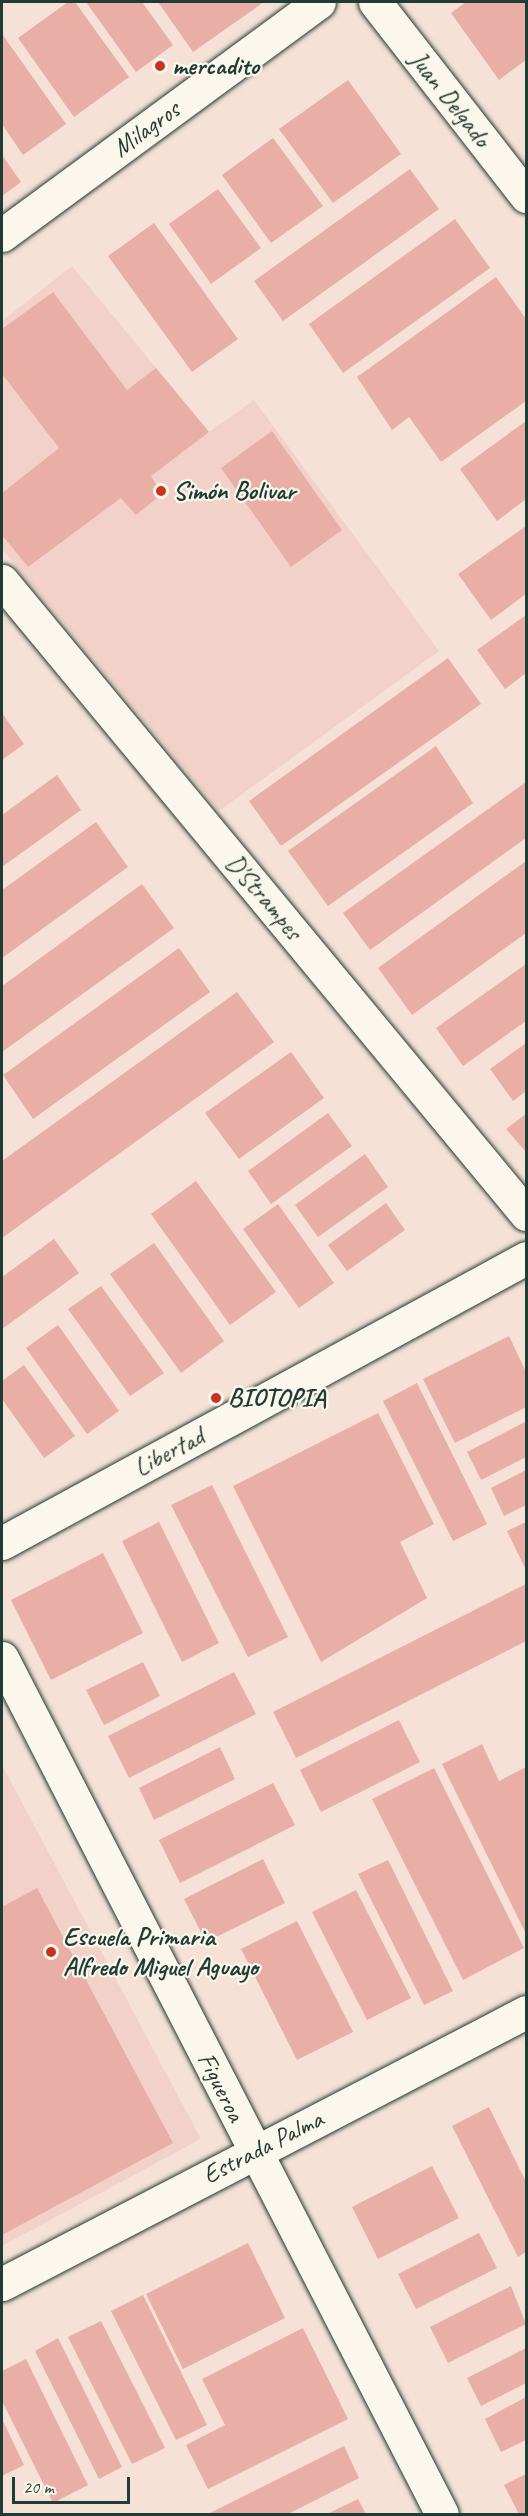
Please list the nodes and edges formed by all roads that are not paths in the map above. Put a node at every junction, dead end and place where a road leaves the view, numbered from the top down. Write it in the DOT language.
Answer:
graph roads {
  1 [pos="319,2"];
  2 [pos="375,2"];
  3 [pos="526,196"];
  4 [pos="2,235"];
  5 [pos="2,581"];
  6 [pos="526,1214"];
  7 [pos="526,1258"];
  8 [pos="2,1543"];
  9 [pos="2,1658"];
  10 [pos="526,2012"];
  11 [pos="254,2151"];
  12 [pos="2,2284"];
  13 [pos="442,2514"];
  1 -- 4 [label="street, Milagros"];
  2 -- 3 [label="street, Juan Delgado"];
  5 -- 6 [label="street, D'Strampes"];
  7 -- 8 [label="street, Libertad"];
  9 -- 11 [label="street, Figueroa"];
  10 -- 11 [label="street, Estrada Palma"];
  11 -- 12 [label="street, Estrada Palma"];
  11 -- 13 [label="street, Figueroa"];
}
